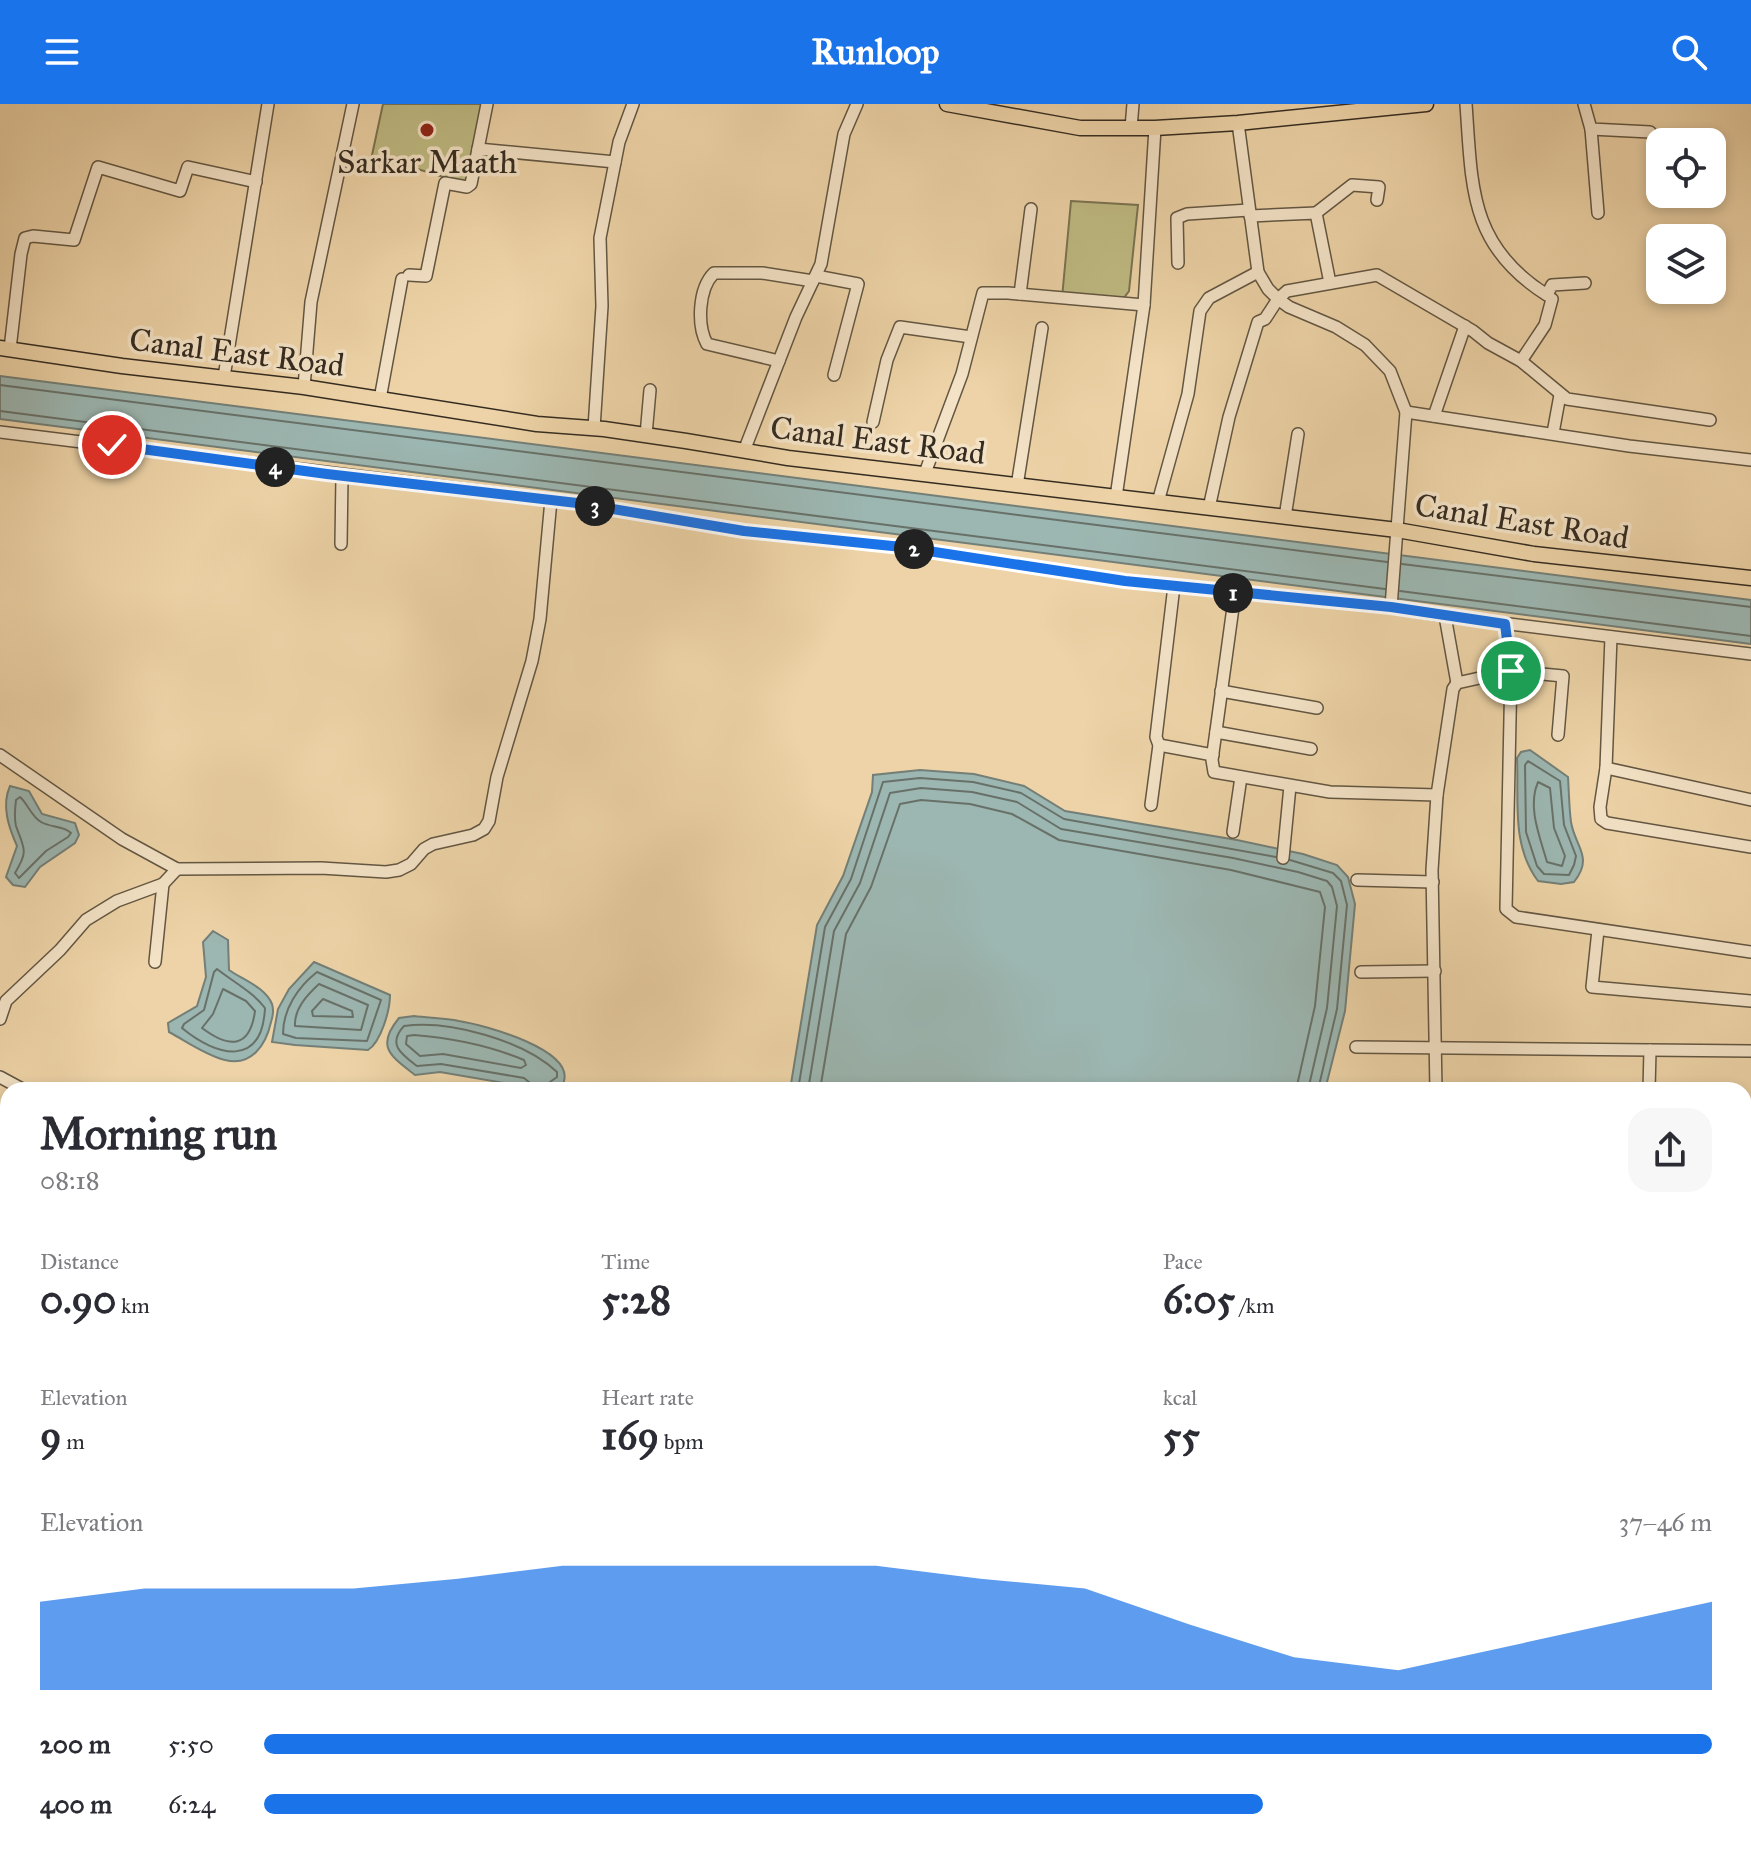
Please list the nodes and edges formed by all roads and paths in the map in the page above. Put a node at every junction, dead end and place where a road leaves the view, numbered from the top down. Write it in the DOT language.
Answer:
graph roads {
  1 [pos="268,104"];
  2 [pos="353,104"];
  3 [pos="487,104"];
  4 [pos="633,104"];
  5 [pos="857,104"];
  6 [pos="947,104"];
  7 [pos="1133,104"];
  8 [pos="1426,104"];
  9 [pos="1466,104"];
  10 [pos="1584,104"];
  11 [pos="1298,111"];
  12 [pos="1238,123"];
  13 [pos="1131,128"];
  14 [pos="1155,128"];
  15 [pos="1591,129"];
  16 [pos="1646,132"];
  17 [pos="478,149"];
  18 [pos="615,162"];
  19 [pos="256,182"];
  20 [pos="1377,200"];
  21 [pos="1031,209"];
  22 [pos="1249,213"];
  23 [pos="1316,213"];
  24 [pos="1598,213"];
  25 [pos="1178,263"];
  26 [pos="1258,272"];
  27 [pos="814,278"];
  28 [pos="1330,283"];
  29 [pos="1585,283"];
  30 [pos="1020,294"];
  31 [pos="1278,299"];
  32 [pos="1552,299"];
  33 [pos="1144,305"];
  34 [pos="1465,326"];
  35 [pos="1042,328"];
  36 [pos="971,337"];
  37 [pos="5,349"];
  38 [pos="779,361"];
  39 [pos="1521,361"];
  40 [pos="834,375"];
  41 [pos="224,377"];
  42 [pos="304,387"];
  43 [pos="650,390"];
  44 [pos="1560,395"];
  45 [pos="380,399"];
  46 [pos="1406,412"];
  47 [pos="1434,416"];
  48 [pos="1710,420"];
  49 [pos="873,422"];
  50 [pos="594,428"];
  51 [pos="0,432"];
  52 [pos="1553,433"];
  53 [pos="1298,434"];
  54 [pos="646,435"];
  55 [pos="744,451"];
  56 [pos="1751,460"];
  57 [pos="925,473"];
  58 [pos="342,476"];
  59 [pos="1017,486"];
  60 [pos="1116,497"];
  61 [pos="551,500"];
  62 [pos="1158,502"];
  63 [pos="1209,508"];
  64 [pos="1285,517"];
  65 [pos="1396,536"];
  66 [pos="341,544"];
  67 [pos="1751,578"];
  68 [pos="1174,586"];
  69 [pos="1235,593"];
  70 [pos="1390,603"];
  71 [pos="1445,616"];
  72 [pos="1505,624"];
  73 [pos="1611,637"];
  74 [pos="1751,654"];
  75 [pos="1511,671"];
  76 [pos="1457,683"];
  77 [pos="1221,691"];
  78 [pos="1317,708"];
  79 [pos="1216,732"];
  80 [pos="1558,735"];
  81 [pos="1159,745"];
  82 [pos="1311,749"];
  83 [pos="0,755"];
  84 [pos="1213,755"];
  85 [pos="1606,768"];
  86 [pos="1241,777"];
  87 [pos="1290,786"];
  88 [pos="1437,795"];
  89 [pos="1751,800"];
  90 [pos="1151,805"];
  91 [pos="1233,832"];
  92 [pos="1751,847"];
  93 [pos="1283,858"];
  94 [pos="177,869"];
  95 [pos="1357,880"];
  96 [pos="1433,882"];
  97 [pos="163,884"];
  98 [pos="1598,930"];
  99 [pos="1751,952"];
  100 [pos="155,962"];
  101 [pos="1435,971"];
  102 [pos="1361,972"];
  103 [pos="1751,1001"];
  104 [pos="0,1019"];
  105 [pos="1356,1047"];
  106 [pos="1437,1048"];
  107 [pos="1650,1050"];
  108 [pos="1751,1051"];
  109 [pos="1436,1082"];
  110 [pos="1649,1082"];
  1 -- 19 [label="street"];
  2 -- 42 [label="street"];
  3 -- 17 [label="street"];
  4 -- 18 [label="street"];
  5 -- 27 [label="street"];
  6 -- 13 [label="main road"];
  7 -- 13 [label="street"];
  8 -- 11 [label="main road"];
  9 -- 29 [label="street"];
  10 -- 15 [label="street"];
  11 -- 12 [label="main road"];
  12 -- 14 [label="main road"];
  12 -- 22 [label="street"];
  13 -- 14 [label="main road"];
  14 -- 33 [label="street"];
  15 -- 16 [label="street"];
  15 -- 24 [label="street"];
  17 -- 18 [label="street"];
  17 -- 45 [label="street"];
  18 -- 50 [label="street"];
  19 -- 37 [label="street"];
  19 -- 41 [label="street"];
  20 -- 23 [label="street"];
  21 -- 30 [label="street"];
  22 -- 23 [label="street"];
  22 -- 25 [label="street"];
  22 -- 26 [label="street"];
  23 -- 28 [label="street"];
  26 -- 31 [label="street"];
  26 -- 62 [label="street"];
  27 -- 38 [label="street"];
  27 -- 38 [label="street"];
  27 -- 40 [label="street"];
  28 -- 31 [label="street"];
  28 -- 34 [label="street"];
  30 -- 33 [label="street"];
  30 -- 36 [label="street"];
  31 -- 46 [label="street"];
  31 -- 63 [label="street"];
  32 -- 39 [label="street"];
  33 -- 60 [label="street"];
  34 -- 39 [label="street"];
  34 -- 47 [label="street"];
  35 -- 59 [label="street"];
  36 -- 49 [label="street"];
  36 -- 57 [label="street"];
  37 -- 41 [label="main road, Canal East Road"];
  38 -- 55 [label="street"];
  39 -- 44 [label="street"];
  41 -- 42 [label="main road, Canal East Road"];
  42 -- 45 [label="main road, Canal East Road"];
  43 -- 54 [label="street"];
  44 -- 48 [label="street"];
  44 -- 52 [label="street"];
  45 -- 50 [label="main road, Canal East Road"];
  46 -- 47 [label="street"];
  46 -- 65 [label="street"];
  47 -- 52 [label="street"];
  50 -- 54 [label="main road, Canal East Road"];
  51 -- 58 [label="street"];
  52 -- 56 [label="street"];
  53 -- 64 [label="street"];
  54 -- 55 [label="main road, Canal East Road"];
  55 -- 57 [label="main road, Canal East Road"];
  57 -- 59 [label="main road, Canal East Road"];
  58 -- 61 [label="street"];
  58 -- 66 [label="street"];
  59 -- 60 [label="main road, Canal East Road"];
  60 -- 62 [label="main road, Canal East Road"];
  61 -- 68 [label="street"];
  61 -- 94 [label="street"];
  62 -- 63 [label="main road, Canal East Road"];
  63 -- 64 [label="main road, Canal East Road"];
  64 -- 65 [label="main road, Canal East Road"];
  65 -- 67 [label="main road, Canal East Road"];
  65 -- 70 [label="street"];
  68 -- 69 [label="street"];
  68 -- 81 [label="street"];
  69 -- 70 [label="street"];
  69 -- 77 [label="street"];
  70 -- 71 [label="street"];
  71 -- 72 [label="street"];
  71 -- 76 [label="street"];
  72 -- 73 [label="street"];
  72 -- 75 [label="street"];
  73 -- 74 [label="street"];
  73 -- 85 [label="street"];
  75 -- 76 [label="street"];
  75 -- 80 [label="street"];
  75 -- 98 [label="street"];
  76 -- 88 [label="street"];
  77 -- 78 [label="street"];
  77 -- 79 [label="street"];
  79 -- 82 [label="street"];
  79 -- 84 [label="street"];
  81 -- 84 [label="street"];
  81 -- 90 [label="street"];
  83 -- 94 [label="street"];
  84 -- 86 [label="street"];
  85 -- 89 [label="street"];
  85 -- 92 [label="street"];
  86 -- 87 [label="street"];
  86 -- 91 [label="street"];
  87 -- 88 [label="street"];
  87 -- 93 [label="street"];
  88 -- 96 [label="street"];
  94 -- 97 [label="street"];
  95 -- 96 [label="street"];
  96 -- 101 [label="street"];
  97 -- 100 [label="street"];
  97 -- 104 [label="street"];
  98 -- 99 [label="street"];
  98 -- 103 [label="street"];
  101 -- 102 [label="street"];
  101 -- 106 [label="street"];
  105 -- 106 [label="street"];
  106 -- 107 [label="street"];
  106 -- 109 [label="street"];
  107 -- 108 [label="street"];
  107 -- 110 [label="street"];
}
